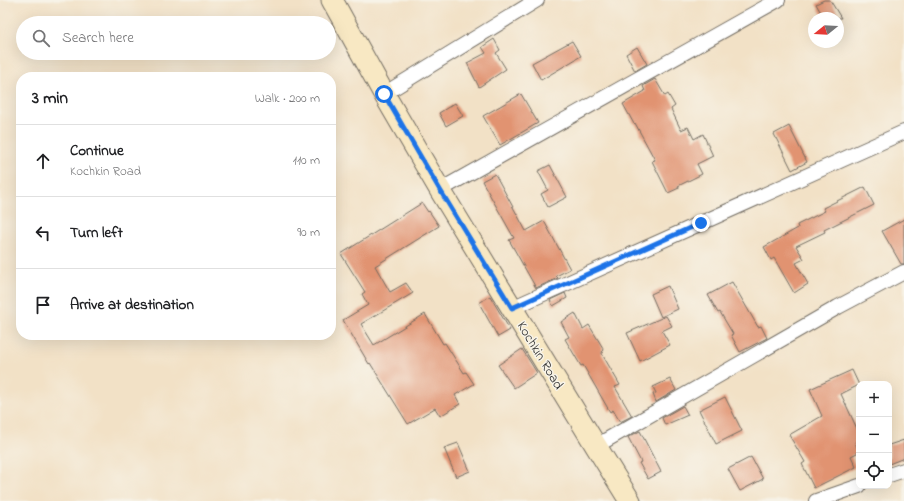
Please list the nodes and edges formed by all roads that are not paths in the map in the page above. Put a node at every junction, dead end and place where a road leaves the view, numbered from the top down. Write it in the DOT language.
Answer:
graph roads {
  1 [pos="332,0"];
  2 [pos="537,0"];
  3 [pos="778,0"];
  4 [pos="384,94"];
  5 [pos="904,132"];
  6 [pos="440,190"];
  7 [pos="904,272"];
  8 [pos="512,308"];
  9 [pos="596,446"];
  10 [pos="904,470"];
  11 [pos="892,474"];
  12 [pos="856,487"];
  13 [pos="630,501"];
  14 [pos="816,501"];
  1 -- 4 [label="main road, Kochkin Road"];
  2 -- 4 [label="street"];
  3 -- 6 [label="street"];
  4 -- 6 [label="main road, Kochkin Road"];
  5 -- 8 [label="street"];
  6 -- 8 [label="main road, Kochkin Road"];
  7 -- 9 [label="street"];
  8 -- 9 [label="main road, Kochkin Road"];
  9 -- 13 [label="main road, Kochkin Road"];
  10 -- 11 [label="street"];
  12 -- 14 [label="street"];
}
